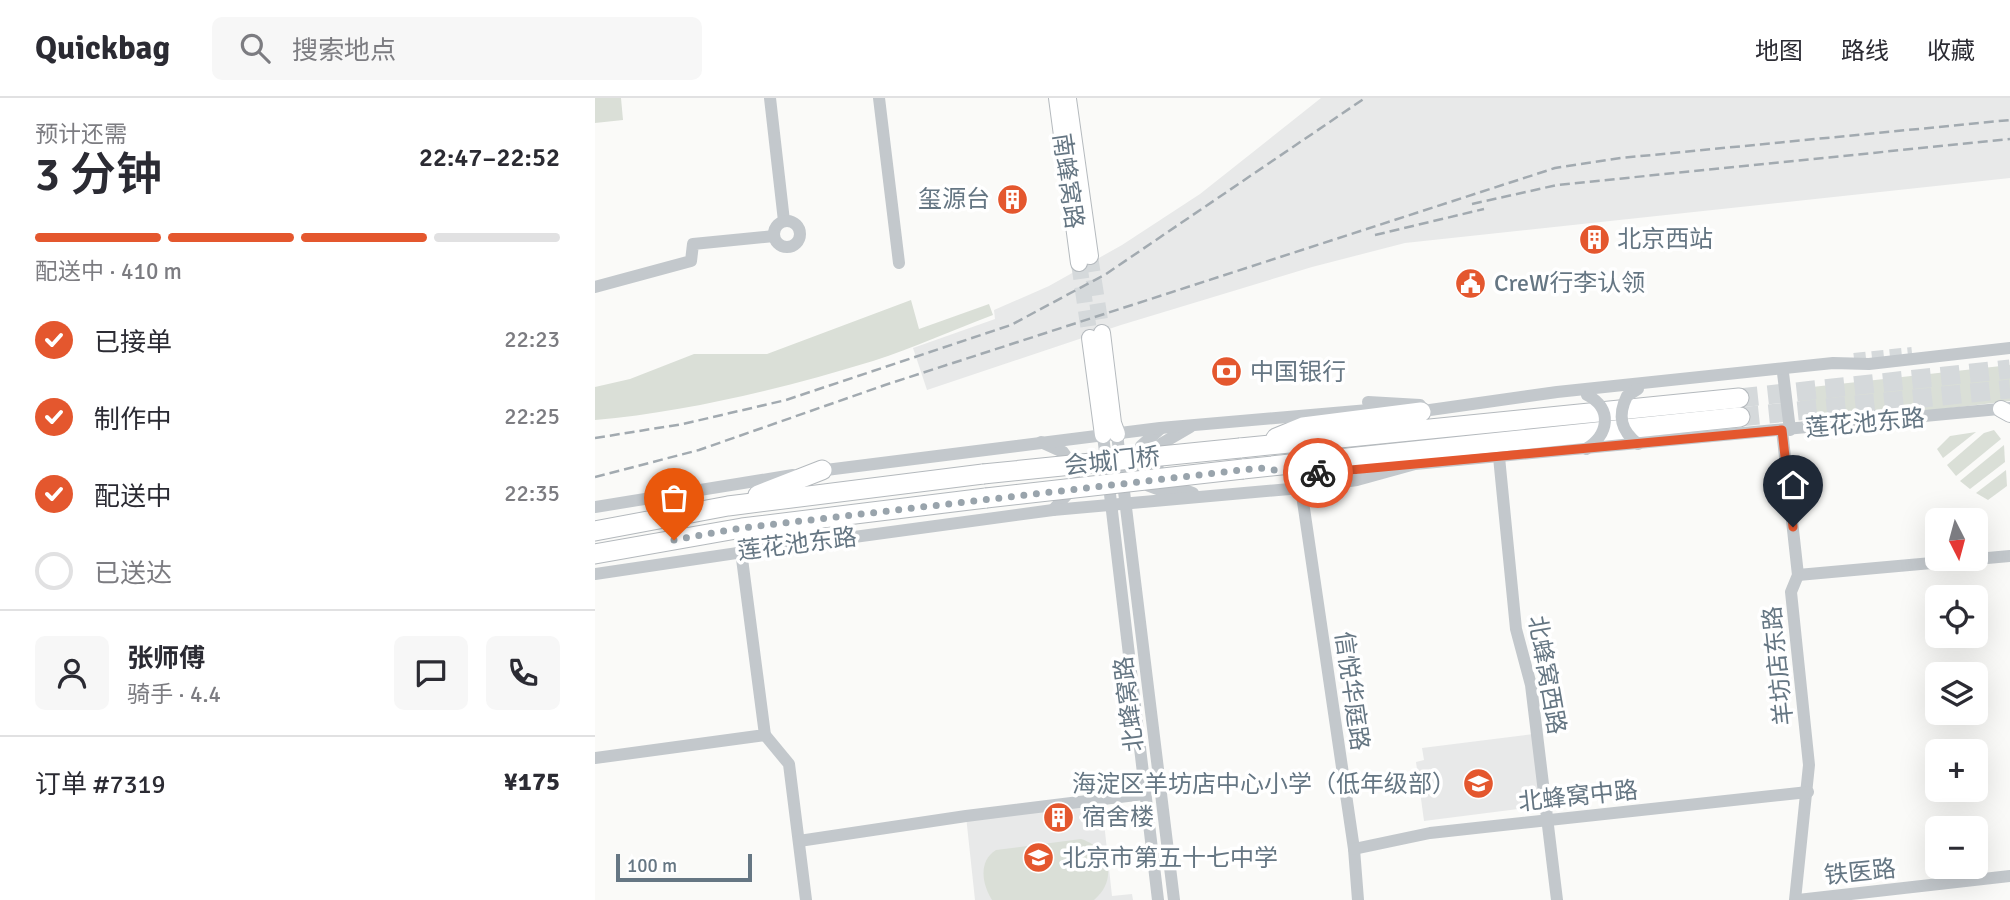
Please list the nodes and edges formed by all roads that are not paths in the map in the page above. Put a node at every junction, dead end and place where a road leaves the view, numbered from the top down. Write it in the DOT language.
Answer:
graph roads {
  1 [pos="769,98"];
  2 [pos="879,98"];
  3 [pos="1056,98"];
  4 [pos="1067,98"];
  5 [pos="784,221"];
  6 [pos="774,236"];
  7 [pos="899,263"];
  8 [pos="595,287"];
  9 [pos="1096,336"];
  10 [pos="2010,348"];
  11 [pos="1869,364"];
  12 [pos="1783,373"];
  13 [pos="1638,389"];
  14 [pos="1587,395"];
  15 [pos="1455,402"];
  16 [pos="1469,405"];
  17 [pos="2007,411"];
  18 [pos="1338,412"];
  19 [pos="1422,412"];
  20 [pos="1194,425"];
  21 [pos="1160,428"];
  22 [pos="1786,430"];
  23 [pos="1110,434"];
  24 [pos="1040,442"];
  25 [pos="1638,444"];
  26 [pos="1248,447"];
  27 [pos="1586,449"];
  28 [pos="1499,457"];
  29 [pos="1415,464"];
  30 [pos="1251,469"];
  31 [pos="822,470"];
  32 [pos="983,474"];
  33 [pos="1301,488"];
  34 [pos="1198,495"];
  35 [pos="1179,497"];
  36 [pos="986,498"];
  37 [pos="1119,503"];
  38 [pos="728,506"];
  39 [pos="595,507"];
  40 [pos="1052,510"];
  41 [pos="741,528"];
  42 [pos="595,531"];
  43 [pos="837,539"];
  44 [pos="741,551"];
  45 [pos="595,554"];
  46 [pos="2010,556"];
  47 [pos="595,574"];
  48 [pos="1798,575"];
  49 [pos="765,735"];
  50 [pos="595,758"];
  51 [pos="1808,792"];
  52 [pos="1144,794"];
  53 [pos="1547,821"];
  54 [pos="799,841"];
  55 [pos="1354,849"];
  56 [pos="2010,876"];
  57 [pos="806,900"];
  58 [pos="1158,900"];
  59 [pos="1174,900"];
  60 [pos="1358,900"];
  61 [pos="1557,900"];
  62 [pos="1796,900"];
  1 -- 5 [label="street"];
  2 -- 7 [label="street"];
  3 -- 4 [label="main road, 南蜂窝路"];
  5 -- 6 [label="street"];
  5 -- 6 [label="street"];
  6 -- 8 [label="street"];
  9 -- 23 [label="main road"];
  10 -- 11 [label="street"];
  11 -- 12 [label="street"];
  11 -- 16 [label="street"];
  12 -- 13 [label="street"];
  12 -- 22 [label="street, 羊坊店东路"];
  13 -- 14 [label="street"];
  13 -- 25 [label="street, bridge"];
  14 -- 16 [label="street"];
  14 -- 27 [label="street, bridge"];
  15 -- 18 [label="street"];
  16 -- 19 [label="street"];
  17 -- 22 [label="street, 莲花池东路"];
  18 -- 19 [label="street"];
  18 -- 20 [label="street"];
  19 -- 26 [label="highway"];
  20 -- 21 [label="street"];
  20 -- 34 [label="street"];
  21 -- 23 [label="street"];
  21 -- 35 [label="street"];
  22 -- 25 [label="street, 莲花池东路"];
  22 -- 48 [label="street, 羊坊店东路"];
  23 -- 24 [label="street"];
  23 -- 37 [label="street"];
  24 -- 31 [label="street"];
  24 -- 40 [label="street"];
  25 -- 27 [label="street, 莲花池东路"];
  26 -- 30 [label="highway"];
  26 -- 32 [label="highway, 会城门桥, bridge"];
  27 -- 28 [label="street, 莲花池东路"];
  28 -- 29 [label="street, 莲花池东路"];
  28 -- 53 [label="street, 北蜂窝西路"];
  29 -- 30 [label="highway"];
  29 -- 33 [label="street, 莲花池东路"];
  30 -- 36 [label="highway, 会城门桥, bridge"];
  31 -- 38 [label="highway"];
  31 -- 39 [label="street"];
  32 -- 38 [label="highway, 莲花池东路"];
  33 -- 34 [label="street, 莲花池东路"];
  33 -- 55 [label="street, 信悦华庭路"];
  34 -- 35 [label="street, 莲花池东路"];
  35 -- 37 [label="street, 莲花池东路"];
  36 -- 41 [label="highway, 莲花池东路"];
  37 -- 40 [label="street, 莲花池东路"];
  37 -- 52 [label="street, 北蜂窝路"];
  37 -- 59 [label="street, 北蜂窝路"];
  38 -- 42 [label="highway, 莲花池东路"];
  40 -- 43 [label="street, 莲花池东路"];
  41 -- 43 [label="highway"];
  41 -- 45 [label="highway, 莲花池东路"];
  43 -- 44 [label="street, 莲花池东路"];
  44 -- 47 [label="street, 莲花池东路"];
  44 -- 49 [label="street"];
  46 -- 48 [label="street"];
  48 -- 51 [label="street, 羊坊店东路"];
  49 -- 50 [label="street"];
  49 -- 54 [label="street"];
  51 -- 53 [label="street, 北蜂窝中路"];
  51 -- 62 [label="street, 羊坊店东路"];
  52 -- 54 [label="street"];
  52 -- 58 [label="street, 北蜂窝路"];
  53 -- 55 [label="street, 北蜂窝中路"];
  53 -- 61 [label="street, 北蜂窝西路"];
  54 -- 57 [label="street"];
  55 -- 60 [label="street, 信悦华庭路"];
  56 -- 62 [label="street, 铁医路"];
}
